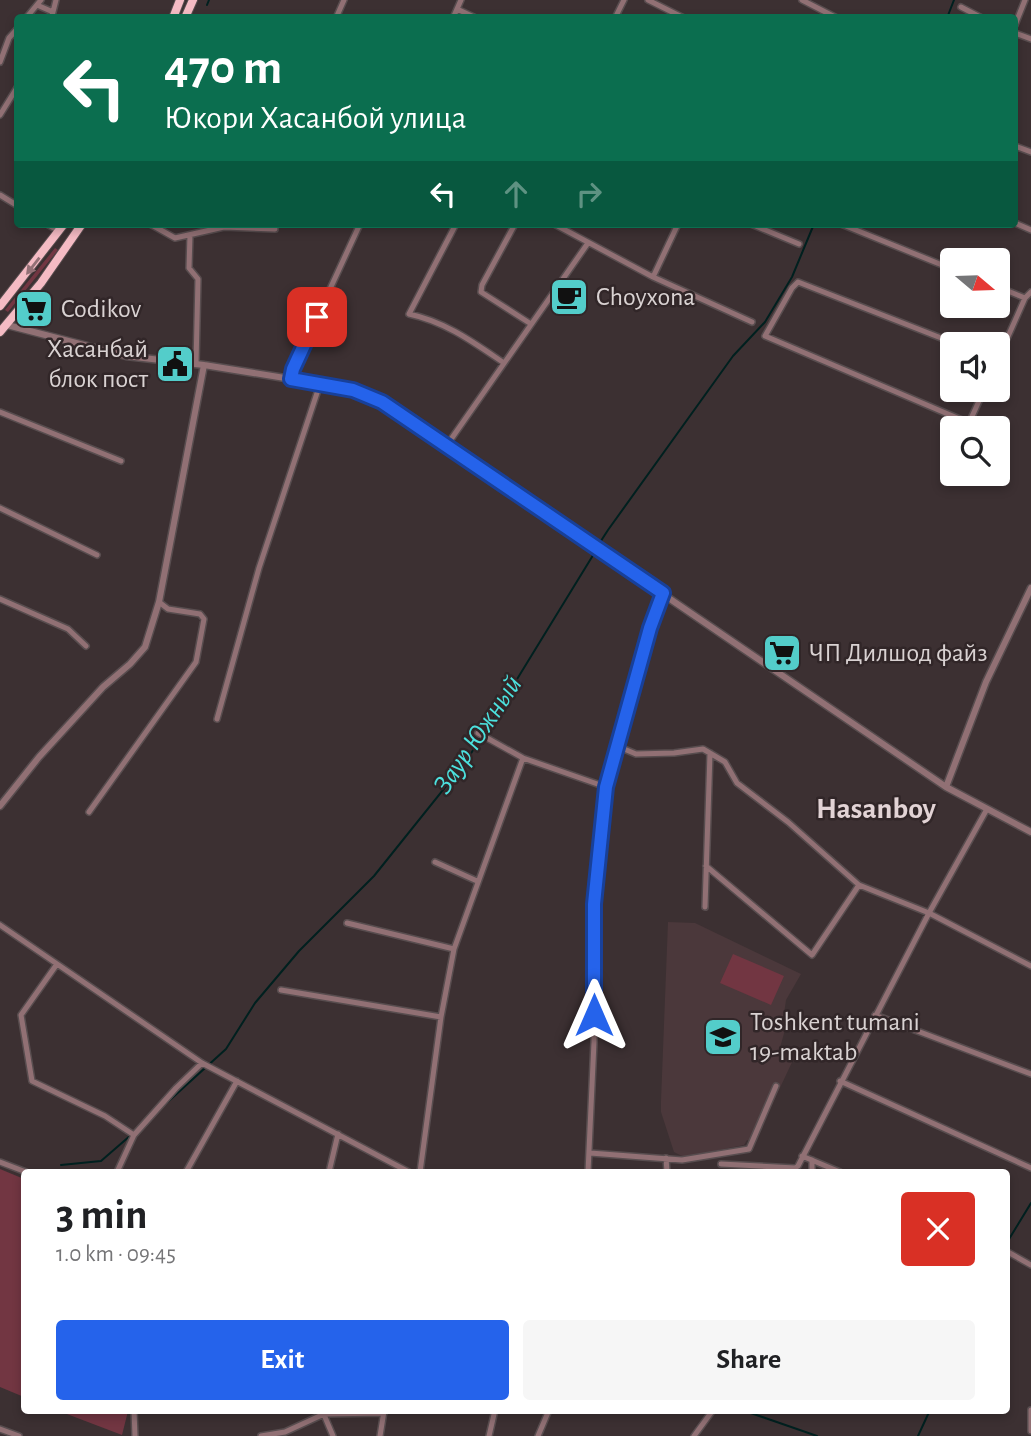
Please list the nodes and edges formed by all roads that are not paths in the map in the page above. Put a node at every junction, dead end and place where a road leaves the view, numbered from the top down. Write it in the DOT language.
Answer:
graph roads {
  1 [pos="461,0"];
  2 [pos="648,0"];
  3 [pos="802,0"];
  4 [pos="1025,0"];
  5 [pos="961,8"];
  6 [pos="457,9"];
  7 [pos="455,14"];
  8 [pos="468,14"];
  9 [pos="676,14"];
  10 [pos="829,14"];
  11 [pos="974,14"];
  12 [pos="1018,18"];
  13 [pos="14,32"];
  14 [pos="0,62"];
  15 [pos="14,92"];
  16 [pos="0,115"];
  17 [pos="79,228"];
  18 [pos="157,228"];
  19 [pos="216,228"];
  20 [pos="258,228"];
  21 [pos="358,228"];
  22 [pos="454,228"];
  23 [pos="513,228"];
  24 [pos="561,228"];
  25 [pos="676,228"];
  26 [pos="761,228"];
  27 [pos="851,228"];
  28 [pos="275,229"];
  29 [pos="60,230"];
  30 [pos="190,234"];
  31 [pos="588,243"];
  32 [pos="68,244"];
  33 [pos="799,244"];
  34 [pos="940,264"];
  35 [pos="653,277"];
  36 [pos="1010,292"];
  37 [pos="1031,292"];
  38 [pos="1025,298"];
  39 [pos="0,306"];
  40 [pos="22,308"];
  41 [pos="752,322"];
  42 [pos="531,324"];
  43 [pos="7,325"];
  44 [pos="28,329"];
  45 [pos="0,332"];
  46 [pos="1010,332"];
  47 [pos="940,338"];
  48 [pos="504,363"];
  49 [pos="200,364"];
  50 [pos="291,379"];
  51 [pos="320,384"];
  52 [pos="979,402"];
  53 [pos="0,412"];
  54 [pos="447,445"];
  55 [pos="121,461"];
  56 [pos="0,508"];
  57 [pos="97,555"];
  58 [pos="1031,588"];
  59 [pos="663,593"];
  60 [pos="0,598"];
  61 [pos="159,602"];
  62 [pos="86,646"];
  63 [pos="217,719"];
  64 [pos="478,733"];
  65 [pos="617,746"];
  66 [pos="710,753"];
  67 [pos="523,758"];
  68 [pos="606,787"];
  69 [pos="946,787"];
  70 [pos="0,806"];
  71 [pos="987,809"];
  72 [pos="89,812"];
  73 [pos="1031,832"];
  74 [pos="435,863"];
  75 [pos="706,866"];
  76 [pos="477,881"];
  77 [pos="859,885"];
  78 [pos="705,907"];
  79 [pos="929,912"];
  80 [pos="347,923"];
  81 [pos="0,925"];
  82 [pos="454,949"];
  83 [pos="57,964"];
  84 [pos="1031,965"];
  85 [pos="281,990"];
  86 [pos="875,1015"];
  87 [pos="441,1017"];
  88 [pos="202,1063"];
  89 [pos="1031,1074"];
  90 [pos="237,1081"];
  91 [pos="840,1081"];
  92 [pos="776,1087"];
  93 [pos="338,1134"];
  94 [pos="134,1135"];
  95 [pos="590,1153"];
  96 [pos="802,1156"];
  97 [pos="666,1158"];
  98 [pos="812,1160"];
  99 [pos="0,1161"];
  100 [pos="721,1164"];
  101 [pos="1031,1168"];
  102 [pos="118,1169"];
  103 [pos="188,1169"];
  104 [pos="330,1169"];
  105 [pos="403,1169"];
  106 [pos="420,1169"];
  107 [pos="588,1169"];
  108 [pos="667,1169"];
  109 [pos="812,1169"];
  110 [pos="833,1169"];
  111 [pos="21,1170"];
  112 [pos="1010,1253"];
  113 [pos="1031,1265"];
  114 [pos="1031,1410"];
  115 [pos="134,1414"];
  116 [pos="319,1414"];
  117 [pos="324,1414"];
  118 [pos="384,1414"];
  119 [pos="494,1414"];
  120 [pos="547,1414"];
  121 [pos="710,1414"];
  122 [pos="0,1429"];
  123 [pos="1031,1431"];
  124 [pos="19,1436"];
  125 [pos="135,1436"];
  126 [pos="261,1436"];
  127 [pos="333,1436"];
  128 [pos="380,1436"];
  129 [pos="489,1436"];
  130 [pos="538,1436"];
  131 [pos="694,1436"];
  1 -- 6 [label="street"];
  2 -- 9 [label="street"];
  3 -- 10 [label="street"];
  4 -- 12 [label="street"];
  5 -- 11 [label="street"];
  6 -- 7 [label="street"];
  6 -- 8 [label="street"];
  13 -- 14 [label="street"];
  15 -- 16 [label="street"];
  17 -- 32 [label="highway"];
  18 -- 30 [label="street"];
  19 -- 30 [label="street"];
  20 -- 28 [label="street"];
  21 -- 50 [label="street"];
  22 -- 48 [label="street"];
  23 -- 42 [label="street"];
  24 -- 31 [label="street"];
  25 -- 35 [label="street"];
  26 -- 33 [label="street"];
  27 -- 34 [label="street"];
  29 -- 32 [label="highway"];
  29 -- 39 [label="highway, one-way"];
  30 -- 49 [label="street"];
  31 -- 35 [label="street"];
  31 -- 42 [label="street"];
  32 -- 40 [label="highway"];
  35 -- 41 [label="street"];
  36 -- 38 [label="street"];
  37 -- 38 [label="street"];
  38 -- 46 [label="street"];
  40 -- 43 [label="highway"];
  40 -- 44 [label="street"];
  42 -- 48 [label="street"];
  43 -- 44 [label="street"];
  43 -- 45 [label="highway"];
  44 -- 49 [label="street"];
  47 -- 52 [label="street"];
  48 -- 54 [label="street"];
  49 -- 50 [label="street"];
  49 -- 61 [label="street"];
  50 -- 51 [label="street"];
  51 -- 54 [label="street"];
  51 -- 63 [label="street"];
  53 -- 55 [label="street"];
  54 -- 59 [label="street"];
  56 -- 57 [label="street"];
  58 -- 69 [label="street"];
  59 -- 65 [label="street"];
  59 -- 69 [label="street"];
  60 -- 62 [label="street"];
  61 -- 70 [label="street"];
  61 -- 72 [label="street"];
  64 -- 67 [label="street"];
  65 -- 66 [label="street"];
  65 -- 68 [label="street"];
  66 -- 75 [label="street"];
  66 -- 77 [label="street"];
  67 -- 68 [label="street"];
  67 -- 76 [label="street"];
  68 -- 95 [label="street"];
  69 -- 71 [label="street"];
  71 -- 73 [label="street"];
  71 -- 79 [label="street"];
  74 -- 76 [label="street"];
  75 -- 77 [label="street"];
  75 -- 78 [label="street"];
  76 -- 82 [label="street"];
  77 -- 79 [label="street"];
  79 -- 84 [label="street"];
  79 -- 86 [label="street"];
  80 -- 82 [label="street"];
  81 -- 83 [label="street"];
  82 -- 87 [label="street"];
  83 -- 88 [label="street"];
  83 -- 94 [label="street"];
  85 -- 87 [label="street"];
  86 -- 89 [label="street"];
  86 -- 91 [label="street"];
  87 -- 106 [label="street"];
  88 -- 90 [label="street"];
  88 -- 94 [label="street"];
  90 -- 93 [label="street"];
  90 -- 103 [label="street"];
  91 -- 96 [label="street"];
  91 -- 101 [label="street"];
  92 -- 97 [label="street"];
  93 -- 104 [label="street"];
  93 -- 105 [label="street"];
  94 -- 102 [label="street"];
  95 -- 97 [label="street"];
  95 -- 107 [label="street"];
  96 -- 98 [label="street"];
  96 -- 100 [label="street"];
  97 -- 108 [label="street"];
  98 -- 109 [label="street"];
  98 -- 110 [label="street"];
  99 -- 111 [label="street"];
  112 -- 113 [label="street"];
  114 -- 123 [label="street"];
  115 -- 125 [label="street"];
  116 -- 126 [label="street"];
  117 -- 127 [label="street"];
  118 -- 128 [label="street"];
  119 -- 129 [label="street"];
  120 -- 130 [label="street"];
  121 -- 131 [label="street"];
  122 -- 124 [label="street"];
}
